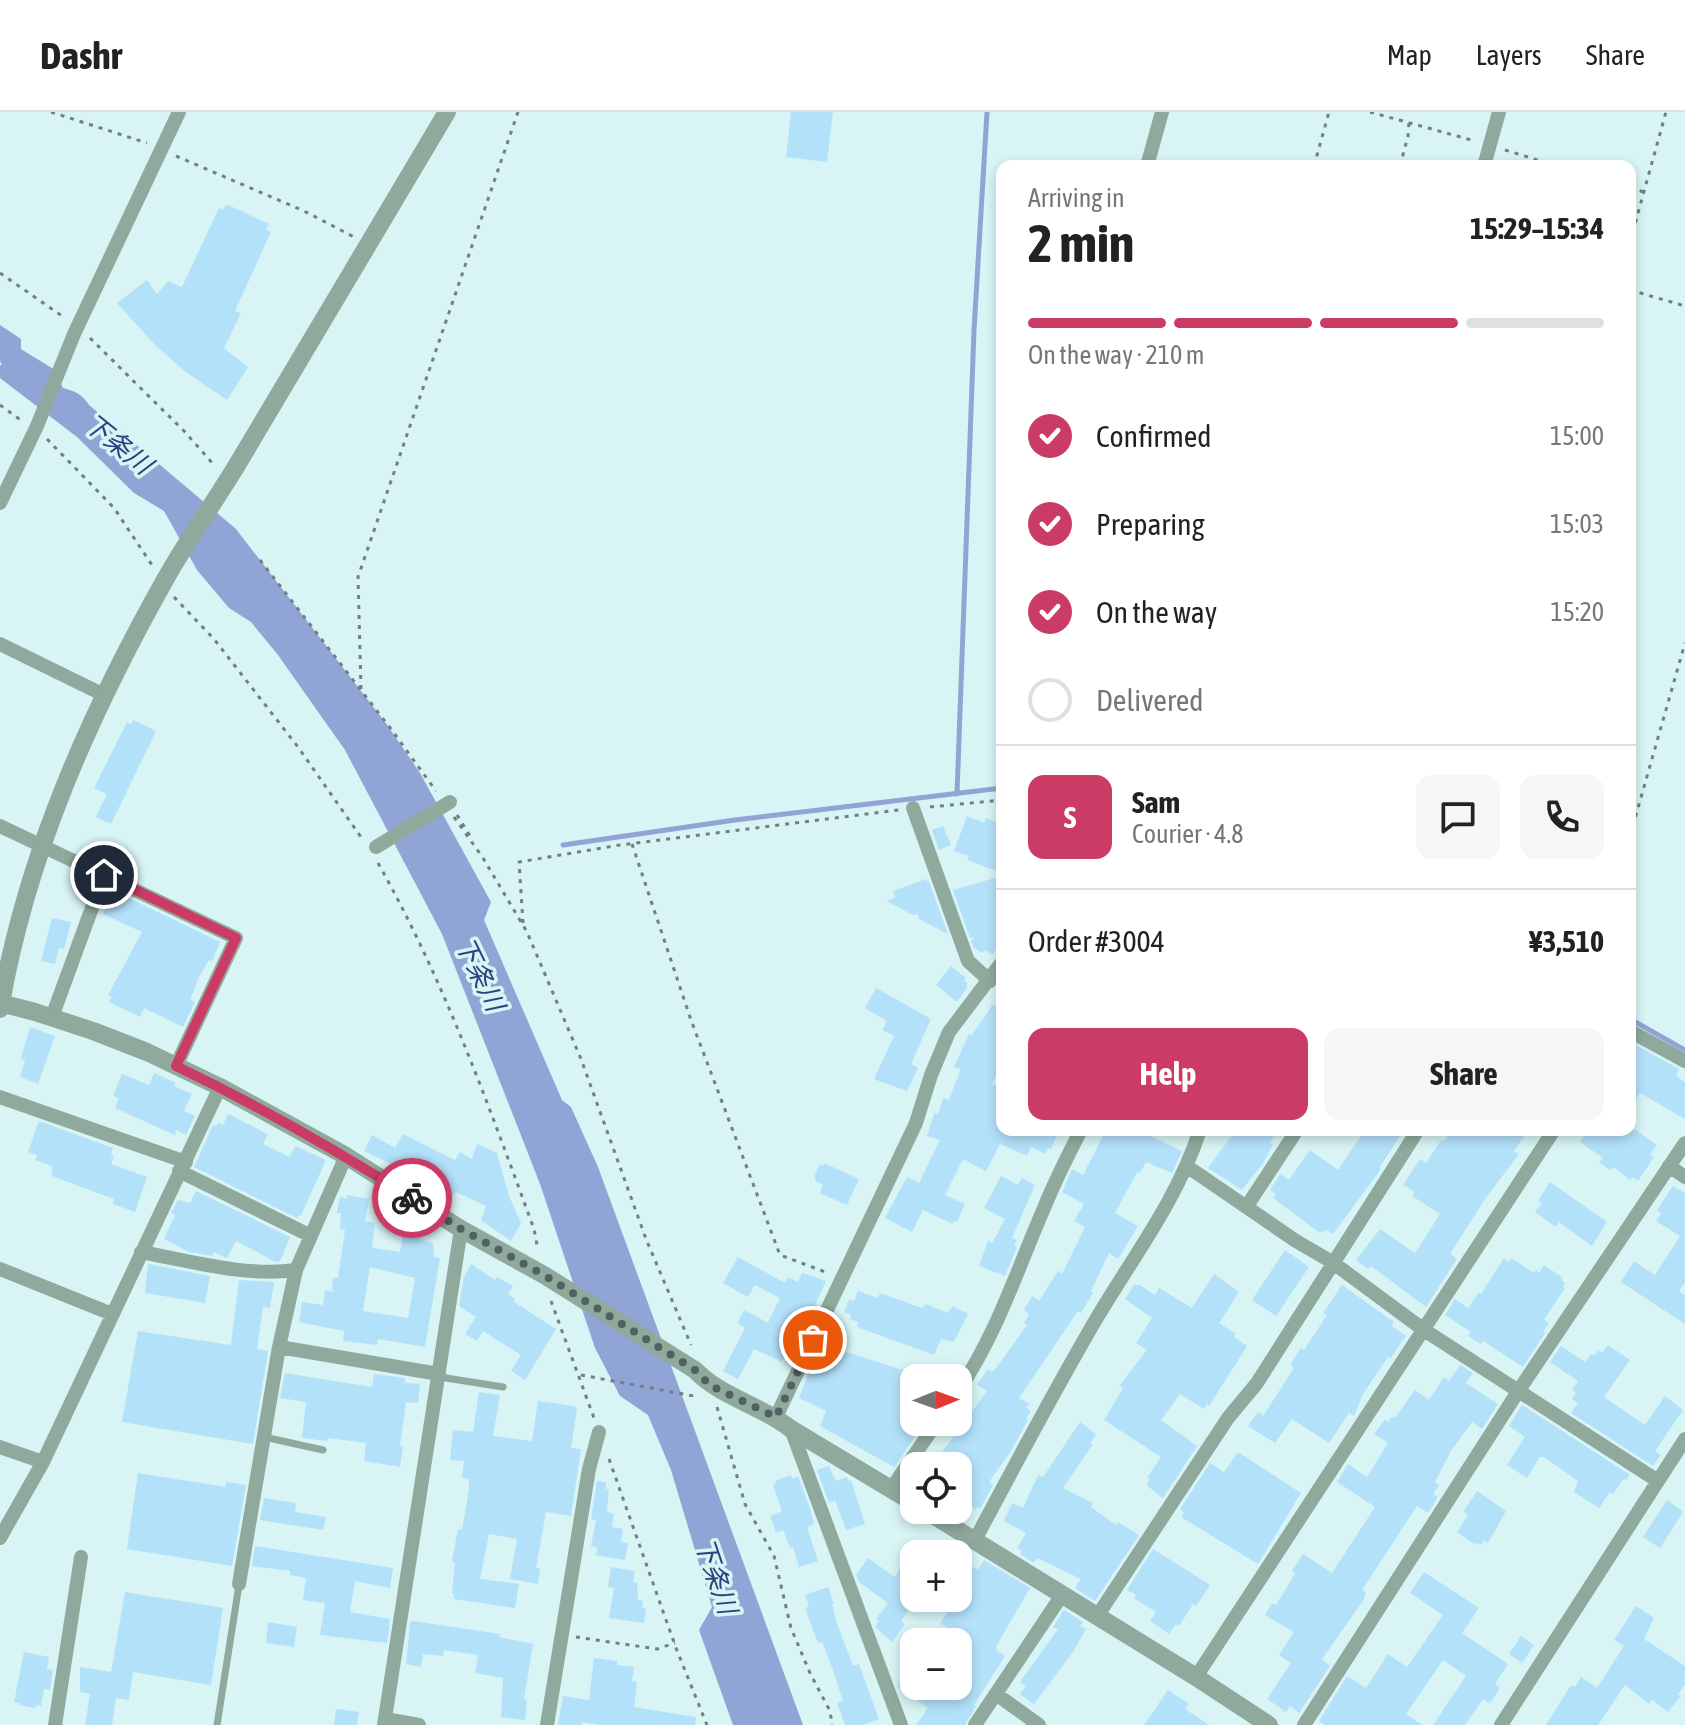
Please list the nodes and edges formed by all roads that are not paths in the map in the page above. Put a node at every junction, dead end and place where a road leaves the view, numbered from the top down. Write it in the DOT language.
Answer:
graph roads {
  1 [pos="179,112"];
  2 [pos="447,112"];
  3 [pos="1162,112"];
  4 [pos="1499,112"];
  5 [pos="1149,160"];
  6 [pos="1486,160"];
  7 [pos="0,503"];
  8 [pos="0,644"];
  9 [pos="104,695"];
  10 [pos="450,802"];
  11 [pos="913,808"];
  12 [pos="0,826"];
  13 [pos="42,845"];
  14 [pos="373,849"];
  15 [pos="104,875"];
  16 [pos="996,972"];
  17 [pos="990,981"];
  18 [pos="0,1003"];
  19 [pos="0,1009"];
  20 [pos="52,1017"];
  21 [pos="1636,1034"];
  22 [pos="1685,1061"];
  23 [pos="176,1066"];
  24 [pos="220,1087"];
  25 [pos="0,1097"];
  26 [pos="1078,1136"];
  27 [pos="1198,1136"];
  28 [pos="1293,1136"];
  29 [pos="1414,1136"];
  30 [pos="1550,1136"];
  31 [pos="1685,1143"];
  32 [pos="346,1156"];
  33 [pos="182,1166"];
  34 [pos="1669,1166"];
  35 [pos="1188,1167"];
  36 [pos="1685,1177"];
  37 [pos="1247,1206"];
  38 [pos="461,1229"];
  39 [pos="309,1235"];
  40 [pos="141,1252"];
  41 [pos="1332,1262"];
  42 [pos="0,1269"];
  43 [pos="296,1270"];
  44 [pos="112,1314"];
  45 [pos="1424,1330"];
  46 [pos="279,1347"];
  47 [pos="972,1370"];
  48 [pos="439,1374"];
  49 [pos="503,1387"];
  50 [pos="1519,1390"];
  51 [pos="784,1423"];
  52 [pos="599,1432"];
  53 [pos="927,1436"];
  54 [pos="264,1437"];
  55 [pos="1685,1439"];
  56 [pos="0,1447"];
  57 [pos="323,1450"];
  58 [pos="43,1462"];
  59 [pos="1658,1481"];
  60 [pos="891,1489"];
  61 [pos="900,1494"];
  62 [pos="948,1524"];
  63 [pos="0,1538"];
  64 [pos="975,1540"];
  65 [pos="81,1557"];
  66 [pos="239,1584"];
  67 [pos="1062,1595"];
  68 [pos="1098,1615"];
  69 [pos="1196,1677"];
  70 [pos="996,1694"];
  71 [pos="384,1722"];
  72 [pos="55,1725"];
  73 [pos="217,1725"];
  74 [pos="419,1725"];
  75 [pos="547,1725"];
  76 [pos="901,1725"];
  77 [pos="975,1725"];
  78 [pos="1039,1725"];
  79 [pos="1269,1725"];
  80 [pos="1304,1725"];
  81 [pos="1501,1725"];
  1 -- 7 [label="street"];
  2 -- 9 [label="street"];
  3 -- 5 [label="street"];
  4 -- 6 [label="street"];
  8 -- 9 [label="street"];
  9 -- 13 [label="street"];
  10 -- 14 [label="street, bridge"];
  11 -- 17 [label="street"];
  12 -- 13 [label="street"];
  13 -- 15 [label="street"];
  13 -- 18 [label="street"];
  15 -- 20 [label="street"];
  15 -- 23 [label="street"];
  16 -- 17 [label="street"];
  17 -- 51 [label="street"];
  18 -- 19 [label="street"];
  18 -- 20 [label="street"];
  20 -- 23 [label="street"];
  21 -- 22 [label="street"];
  23 -- 24 [label="street"];
  24 -- 32 [label="street"];
  24 -- 33 [label="street"];
  25 -- 33 [label="street"];
  26 -- 47 [label="street"];
  27 -- 35 [label="street"];
  28 -- 37 [label="street"];
  29 -- 41 [label="street"];
  30 -- 45 [label="street"];
  31 -- 34 [label="street"];
  32 -- 38 [label="street"];
  32 -- 39 [label="street"];
  33 -- 39 [label="street"];
  33 -- 40 [label="street"];
  34 -- 36 [label="street"];
  34 -- 50 [label="street"];
  35 -- 37 [label="street"];
  35 -- 64 [label="street"];
  37 -- 41 [label="street"];
  38 -- 48 [label="street"];
  38 -- 51 [label="street"];
  39 -- 43 [label="street"];
  40 -- 43 [label="street"];
  40 -- 44 [label="street"];
  41 -- 45 [label="street"];
  41 -- 68 [label="street"];
  42 -- 44 [label="street"];
  43 -- 46 [label="street"];
  44 -- 58 [label="street"];
  45 -- 50 [label="street"];
  45 -- 69 [label="street"];
  46 -- 48 [label="street"];
  46 -- 54 [label="street"];
  48 -- 49 [label="lane"];
  48 -- 71 [label="street"];
  50 -- 59 [label="street"];
  50 -- 80 [label="street"];
  51 -- 60 [label="street"];
  51 -- 76 [label="street"];
  52 -- 75 [label="street"];
  53 -- 60 [label="street"];
  54 -- 57 [label="lane"];
  54 -- 66 [label="street"];
  55 -- 59 [label="street"];
  56 -- 58 [label="street"];
  58 -- 63 [label="street"];
  59 -- 81 [label="street"];
  60 -- 61 [label="street"];
  62 -- 64 [label="street"];
  64 -- 67 [label="street"];
  65 -- 72 [label="street"];
  66 -- 73 [label="lane"];
  67 -- 68 [label="street"];
  67 -- 70 [label="street"];
  68 -- 69 [label="street"];
  69 -- 79 [label="street"];
  70 -- 77 [label="street"];
  70 -- 78 [label="street"];
  71 -- 74 [label="street"];
}
